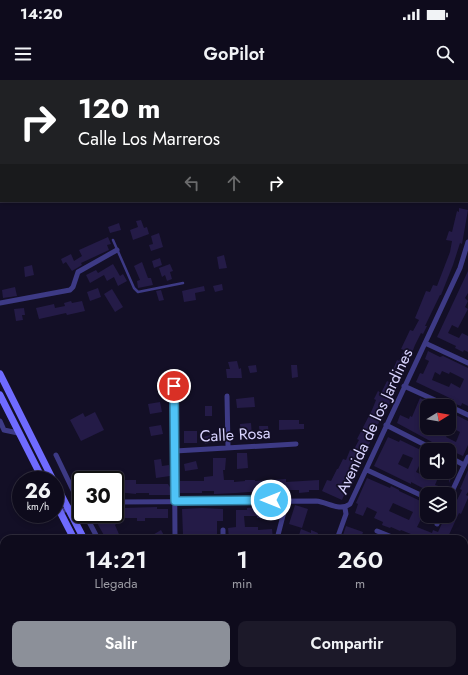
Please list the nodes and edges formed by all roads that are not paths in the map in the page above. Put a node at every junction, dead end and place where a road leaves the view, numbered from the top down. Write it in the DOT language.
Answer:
graph roads {
  1 [pos="113,240"];
  2 [pos="468,242"];
  3 [pos="118,250"];
  4 [pos="183,283"];
  5 [pos="0,303"];
  6 [pos="425,342"];
  7 [pos="468,363"];
  8 [pos="0,374"];
  9 [pos="174,386"];
  10 [pos="404,386"];
  11 [pos="0,395"];
  12 [pos="227,396"];
  13 [pos="433,399"];
  14 [pos="456,409"];
  15 [pos="468,415"];
  16 [pos="0,421"];
  17 [pos="386,425"];
  18 [pos="2,432"];
  19 [pos="18,432"];
  20 [pos="421,443"];
  21 [pos="296,444"];
  22 [pos="228,447"];
  23 [pos="175,451"];
  24 [pos="56,455"];
  25 [pos="468,457"];
  26 [pos="456,461"];
  27 [pos="464,465"];
  28 [pos="367,470"];
  29 [pos="38,471"];
  30 [pos="48,471"];
  31 [pos="454,487"];
  32 [pos="72,488"];
  33 [pos="420,495"];
  34 [pos="64,500"];
  35 [pos="287,500"];
  36 [pos="175,501"];
  37 [pos="124,502"];
  38 [pos="72,507"];
  39 [pos="68,508"];
  40 [pos="345,508"];
  41 [pos="64,510"];
  42 [pos="64,520"];
  43 [pos="90,523"];
  44 [pos="223,530"];
  45 [pos="377,531"];
  46 [pos="72,535"];
  47 [pos="82,535"];
  48 [pos="96,535"];
  49 [pos="175,535"];
  50 [pos="223,535"];
  51 [pos="278,535"];
  52 [pos="338,535"];
  53 [pos="387,535"];
  1 -- 3 [label="lane"];
  2 -- 6 [label="street, Avenida de los Jardines"];
  3 -- 4 [label="lane"];
  3 -- 5 [label="street"];
  6 -- 7 [label="street"];
  6 -- 10 [label="street, Avenida de los Jardines"];
  8 -- 30 [label="main road"];
  9 -- 23 [label="street"];
  10 -- 13 [label="street"];
  10 -- 17 [label="street, Avenida de los Jardines"];
  11 -- 19 [label="main road"];
  12 -- 22 [label="street"];
  14 -- 15 [label="street"];
  16 -- 18 [label="street"];
  17 -- 20 [label="street"];
  17 -- 28 [label="street, Avenida de los Jardines"];
  18 -- 19 [label="street"];
  19 -- 29 [label="main road"];
  21 -- 22 [label="street, Calle Rosa"];
  22 -- 23 [label="street, Calle Rosa"];
  23 -- 36 [label="street"];
  24 -- 32 [label="street"];
  25 -- 27 [label="street"];
  26 -- 27 [label="street"];
  27 -- 31 [label="street"];
  28 -- 33 [label="street"];
  28 -- 40 [label="street, Avenida de los Jardines"];
  34 -- 39 [label="main road"];
  35 -- 36 [label="street, Avenida de los Jardines"];
  35 -- 40 [label="street, Avenida de los Jardines"];
  35 -- 51 [label="street"];
  36 -- 37 [label="street, Avenida de los Jardines"];
  36 -- 49 [label="street"];
  38 -- 39 [label="street"];
  39 -- 41 [label="street"];
  39 -- 47 [label="main road"];
  40 -- 52 [label="street"];
  42 -- 46 [label="main road"];
  43 -- 48 [label="street"];
  44 -- 50 [label="street"];
  45 -- 53 [label="street"];
}
